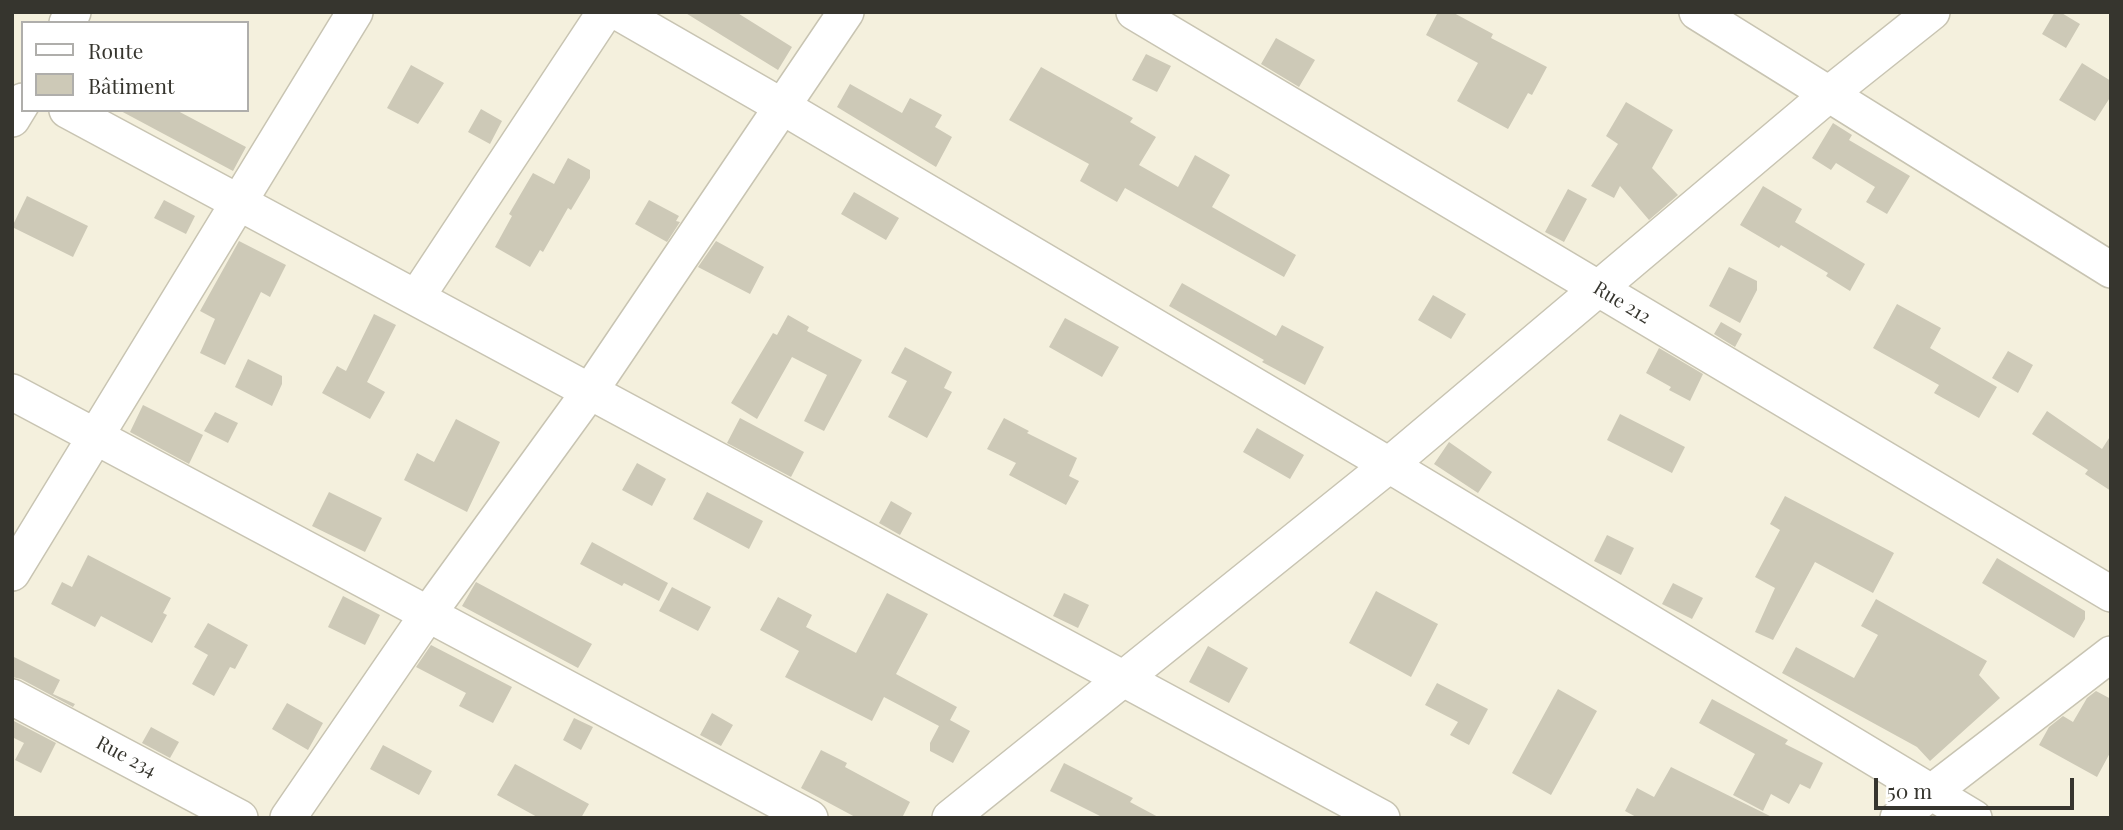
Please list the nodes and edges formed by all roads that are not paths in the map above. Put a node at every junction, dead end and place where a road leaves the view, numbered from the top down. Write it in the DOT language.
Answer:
graph roads {
  1 [pos="355,12"];
  2 [pos="605,12"];
  3 [pos="618,12"];
  4 [pos="846,12"];
  5 [pos="1134,12"];
  6 [pos="1697,12"];
  7 [pos="1931,12"];
  8 [pos="1829,94"];
  9 [pos="783,107"];
  10 [pos="71,112"];
  11 [pos="239,203"];
  12 [pos="2111,270"];
  13 [pos="1599,289"];
  14 [pos="416,298"];
  15 [pos="590,391"];
  16 [pos="12,392"];
  17 [pos="97,437"];
  18 [pos="1389,465"];
  19 [pos="12,573"];
  20 [pos="2111,594"];
  21 [pos="428,614"];
  22 [pos="2111,654"];
  23 [pos="1122,678"];
  24 [pos="12,697"];
  25 [pos="1932,793"];
  26 [pos="240,818"];
  27 [pos="288,818"];
  28 [pos="810,818"];
  29 [pos="950,818"];
  30 [pos="1382,818"];
  31 [pos="1898,818"];
  32 [pos="1975,818"];
  1 -- 11 [label="street"];
  2 -- 14 [label="street"];
  3 -- 9 [label="street"];
  4 -- 9 [label="street"];
  5 -- 13 [label="street, Rue 212"];
  6 -- 8 [label="street"];
  7 -- 8 [label="street"];
  8 -- 12 [label="street"];
  8 -- 13 [label="street"];
  9 -- 15 [label="street"];
  9 -- 18 [label="street"];
  10 -- 11 [label="street"];
  11 -- 14 [label="street"];
  11 -- 17 [label="street"];
  13 -- 18 [label="street"];
  13 -- 20 [label="street, Rue 212"];
  14 -- 15 [label="street"];
  15 -- 21 [label="street"];
  15 -- 23 [label="street"];
  16 -- 17 [label="street"];
  17 -- 19 [label="street"];
  17 -- 21 [label="street"];
  18 -- 23 [label="street"];
  18 -- 25 [label="street"];
  21 -- 27 [label="street"];
  21 -- 28 [label="street"];
  22 -- 25 [label="street"];
  23 -- 29 [label="street"];
  23 -- 30 [label="street"];
  24 -- 26 [label="street, Rue 234"];
  25 -- 31 [label="street"];
  25 -- 32 [label="street"];
}
